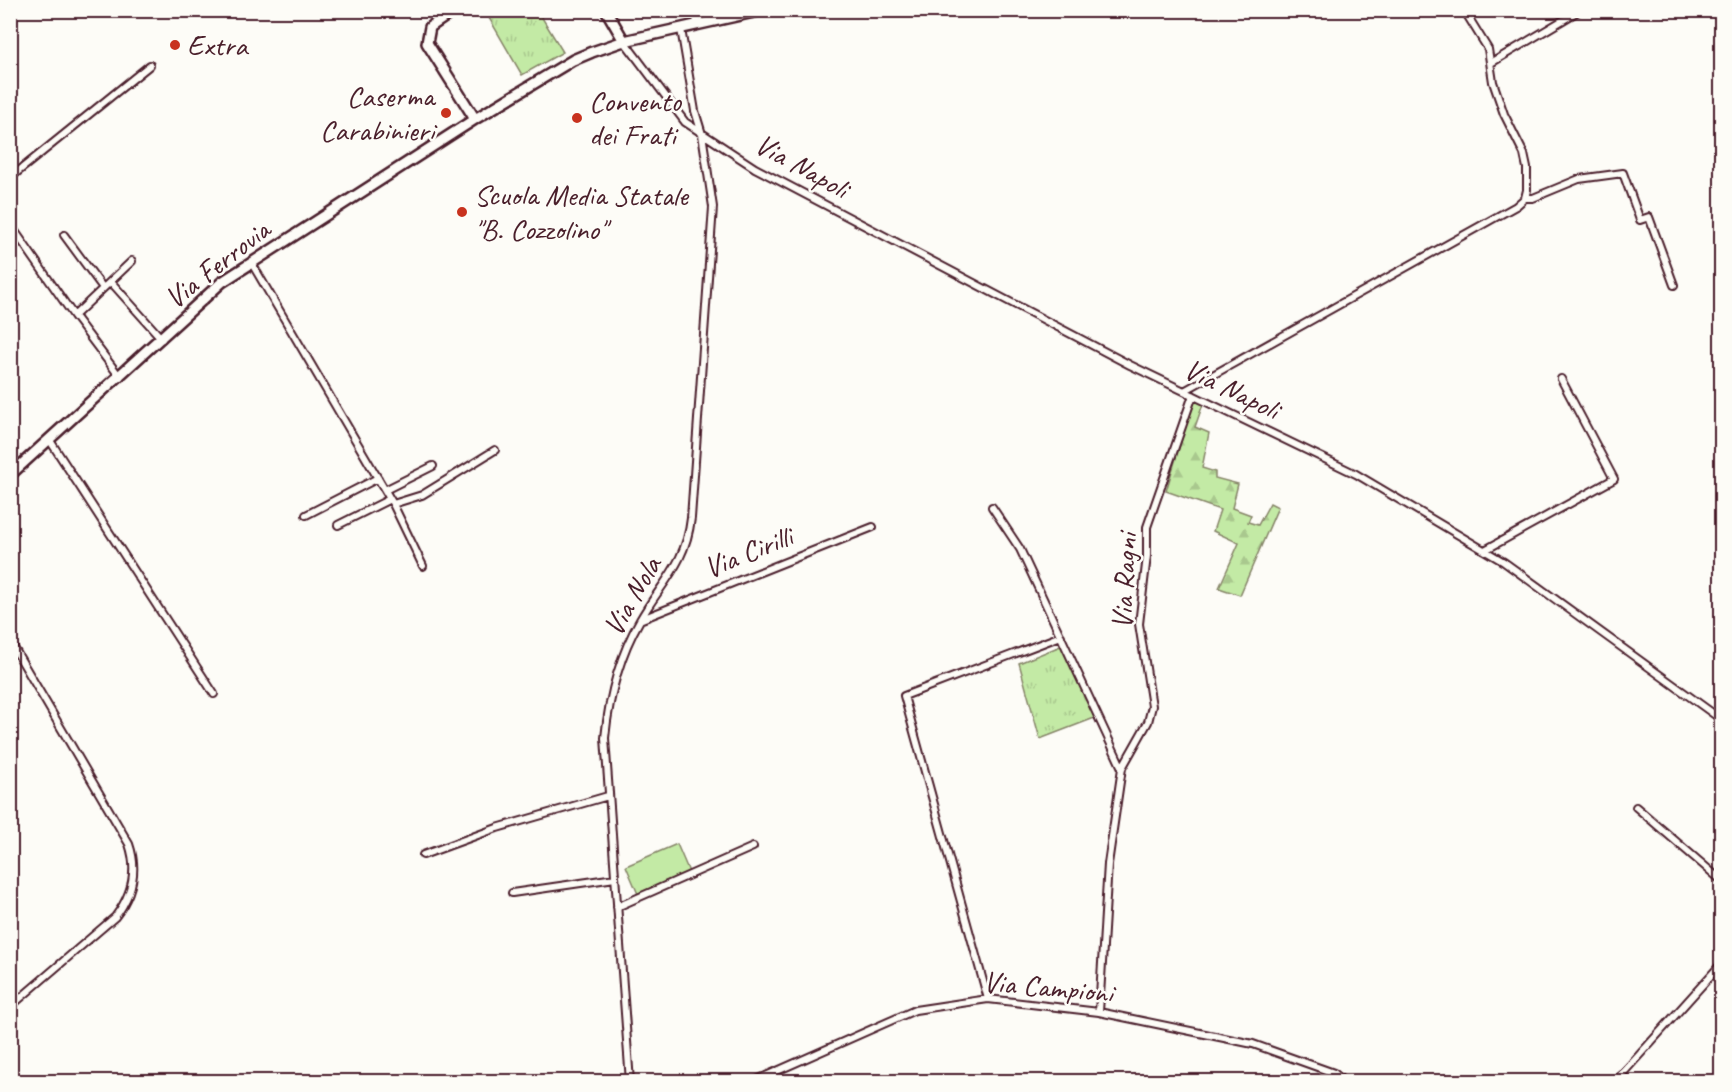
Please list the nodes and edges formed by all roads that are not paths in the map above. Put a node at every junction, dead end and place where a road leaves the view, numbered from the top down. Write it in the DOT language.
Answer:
graph roads {
  1 [pos="606,10"];
  2 [pos="698,10"];
  3 [pos="763,10"];
  4 [pos="1464,10"];
  5 [pos="1580,10"];
  6 [pos="452,11"];
  7 [pos="696,25"];
  8 [pos="681,29"];
  9 [pos="624,41"];
  10 [pos="1491,63"];
  11 [pos="150,65"];
  12 [pos="475,119"];
  13 [pos="702,134"];
  14 [pos="10,178"];
  15 [pos="1525,198"];
  16 [pos="10,224"];
  17 [pos="64,235"];
  18 [pos="132,261"];
  19 [pos="251,262"];
  20 [pos="111,282"];
  21 [pos="1674,285"];
  22 [pos="103,288"];
  23 [pos="74,316"];
  24 [pos="162,339"];
  25 [pos="121,378"];
  26 [pos="1561,379"];
  27 [pos="1185,391"];
  28 [pos="1193,395"];
  29 [pos="49,439"];
  30 [pos="495,450"];
  31 [pos="433,466"];
  32 [pos="10,475"];
  33 [pos="378,478"];
  34 [pos="385,490"];
  35 [pos="391,502"];
  36 [pos="992,507"];
  37 [pos="306,515"];
  38 [pos="338,525"];
  39 [pos="873,527"];
  40 [pos="1485,550"];
  41 [pos="423,566"];
  42 [pos="640,620"];
  43 [pos="1060,636"];
  44 [pos="10,641"];
  45 [pos="214,694"];
  46 [pos="1722,720"];
  47 [pos="1122,768"];
  48 [pos="608,796"];
  49 [pos="1636,807"];
  50 [pos="753,847"];
  51 [pos="423,855"];
  52 [pos="615,878"];
  53 [pos="1722,881"];
  54 [pos="512,893"];
  55 [pos="617,907"];
  56 [pos="1722,963"];
  57 [pos="988,999"];
  58 [pos="10,1007"];
  59 [pos="1099,1012"];
  60 [pos="1621,1074"];
  61 [pos="630,1082"];
  62 [pos="752,1082"];
  63 [pos="1344,1082"];
  64 [pos="1615,1082"];
  65 [pos="1629,1082"];
  1 -- 9 [label="main road"];
  2 -- 7 [label="street"];
  3 -- 7 [label="main road, Via Ferrovia"];
  4 -- 10 [label="street"];
  5 -- 10 [label="street"];
  6 -- 12 [label="main road"];
  7 -- 8 [label="main road, Via Ferrovia"];
  8 -- 9 [label="main road, Via Ferrovia"];
  8 -- 13 [label="street, Via Nola"];
  9 -- 12 [label="main road, Via Ferrovia"];
  9 -- 13 [label="street, Via Napoli"];
  10 -- 15 [label="street"];
  11 -- 14 [label="street"];
  12 -- 19 [label="main road, Via Ferrovia"];
  13 -- 27 [label="street, Via Napoli"];
  13 -- 42 [label="street, Via Nola"];
  15 -- 21 [label="street"];
  15 -- 27 [label="street"];
  16 -- 23 [label="street"];
  17 -- 22 [label="street"];
  18 -- 20 [label="street"];
  19 -- 24 [label="main road, Via Ferrovia"];
  19 -- 33 [label="street"];
  20 -- 22 [label="street"];
  20 -- 24 [label="street"];
  22 -- 23 [label="street"];
  23 -- 25 [label="street"];
  24 -- 25 [label="main road, Via Ferrovia"];
  25 -- 29 [label="main road, Via Ferrovia"];
  26 -- 40 [label="street"];
  27 -- 28 [label="street, Via Napoli"];
  28 -- 40 [label="street, Via Napoli"];
  28 -- 47 [label="street, Via Ragni"];
  29 -- 32 [label="main road, Via Ferrovia"];
  29 -- 45 [label="street"];
  30 -- 35 [label="street"];
  31 -- 34 [label="street"];
  33 -- 34 [label="street"];
  33 -- 37 [label="street"];
  34 -- 35 [label="street"];
  35 -- 38 [label="street"];
  35 -- 41 [label="street"];
  36 -- 43 [label="street, Via Ragni"];
  39 -- 42 [label="street, Via Cirilli"];
  40 -- 46 [label="street, Via Napoli"];
  42 -- 48 [label="street, Via Nola"];
  43 -- 47 [label="street, Via Ragni"];
  43 -- 57 [label="street"];
  44 -- 58 [label="street"];
  47 -- 59 [label="street, Via Ragni"];
  48 -- 51 [label="street"];
  48 -- 52 [label="street, Via Nola"];
  49 -- 53 [label="street"];
  50 -- 55 [label="street"];
  52 -- 54 [label="street"];
  52 -- 55 [label="street, Via Nola"];
  55 -- 61 [label="street, Via Nola"];
  56 -- 60 [label="street"];
  57 -- 59 [label="street, Via Campioni"];
  57 -- 62 [label="street, Via Campioni"];
  59 -- 63 [label="street, Via Campioni"];
  60 -- 64 [label="street"];
  60 -- 65 [label="street"];
}
